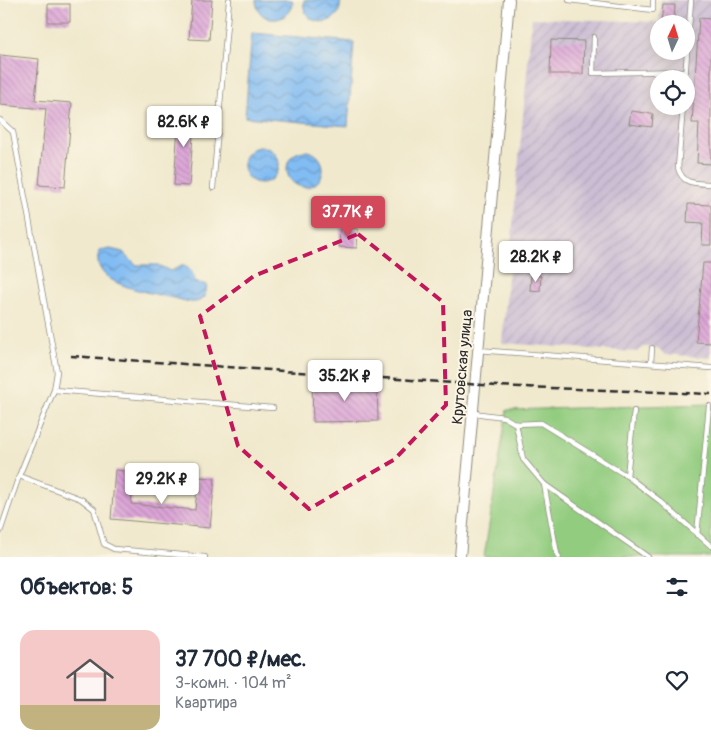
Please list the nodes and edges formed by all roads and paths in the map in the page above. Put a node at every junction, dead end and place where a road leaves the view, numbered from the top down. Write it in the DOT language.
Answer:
graph roads {
  1 [pos="229,0"];
  2 [pos="509,0"];
  3 [pos="569,0"];
  4 [pos="653,0"];
  5 [pos="691,0"];
  6 [pos="594,37"];
  7 [pos="686,70"];
  8 [pos="650,72"];
  9 [pos="682,115"];
  10 [pos="0,120"];
  11 [pos="711,184"];
  12 [pos="213,188"];
  13 [pos="652,348"];
  14 [pos="478,350"];
  15 [pos="651,363"];
  16 [pos="711,368"];
  17 [pos="54,390"];
  18 [pos="709,406"];
  19 [pos="272,408"];
  20 [pos="634,411"];
  21 [pos="473,413"];
  22 [pos="516,424"];
  23 [pos="19,476"];
  24 [pos="627,476"];
  25 [pos="544,484"];
  26 [pos="0,532"];
  27 [pos="697,535"];
  28 [pos="711,546"];
  29 [pos="206,557"];
  30 [pos="460,557"];
  31 [pos="560,557"];
  32 [pos="648,557"];
  1 -- 12 [label="lane"];
  2 -- 14 [label="street, Крутовская улица"];
  3 -- 4 [label="lane"];
  5 -- 7 [label="lane"];
  6 -- 8 [label="lane"];
  9 -- 11 [label="lane"];
  10 -- 17 [label="lane"];
  13 -- 15 [label="lane"];
  14 -- 15 [label="lane"];
  14 -- 21 [label="street, Крутовская улица"];
  15 -- 16 [label="lane"];
  17 -- 19 [label="lane"];
  17 -- 23 [label="lane"];
  18 -- 27 [label="lane"];
  20 -- 24 [label="lane"];
  21 -- 22 [label="lane"];
  21 -- 30 [label="street, Крутовская улица"];
  22 -- 24 [label="lane"];
  22 -- 25 [label="lane"];
  23 -- 26 [label="lane"];
  23 -- 29 [label="lane"];
  24 -- 27 [label="lane"];
  25 -- 31 [label="lane"];
  25 -- 32 [label="lane"];
  27 -- 28 [label="lane"];
}
